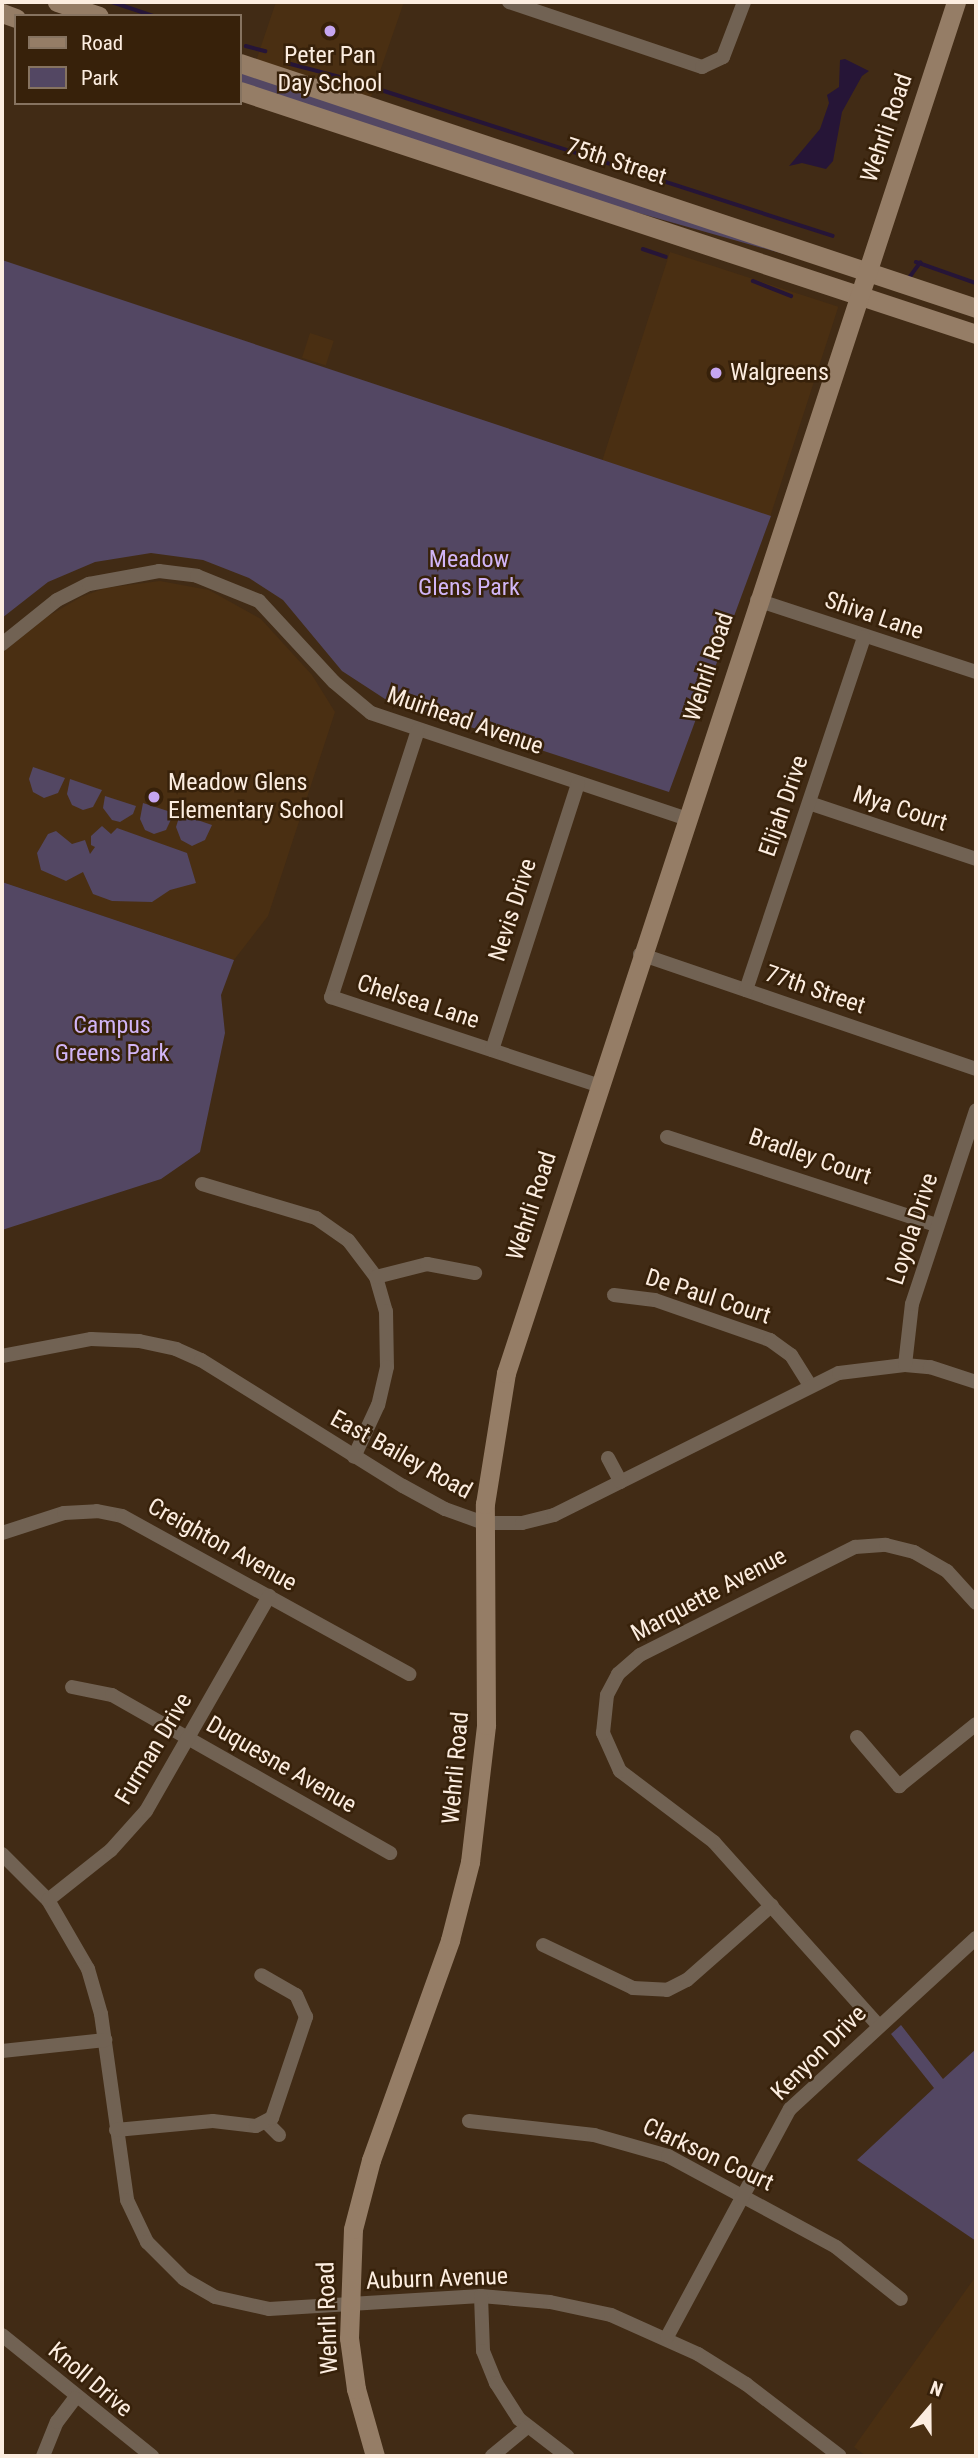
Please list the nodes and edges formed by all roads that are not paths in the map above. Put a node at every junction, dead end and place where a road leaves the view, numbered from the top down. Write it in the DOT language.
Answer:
graph roads {
  1 [pos="57,2"];
  2 [pos="509,2"];
  3 [pos="744,2"];
  4 [pos="956,2"];
  5 [pos="535,7"];
  6 [pos="93,14"];
  7 [pos="242,64"];
  8 [pos="242,92"];
  9 [pos="865,271"];
  10 [pos="857,294"];
  11 [pos="976,308"];
  12 [pos="976,334"];
  13 [pos="757,600"];
  14 [pos="864,637"];
  15 [pos="2,643"];
  16 [pos="976,672"];
  17 [pos="418,730"];
  18 [pos="578,784"];
  19 [pos="809,803"];
  20 [pos="685,818"];
  21 [pos="976,859"];
  22 [pos="640,954"];
  23 [pos="746,990"];
  24 [pos="492,1050"];
  25 [pos="976,1069"];
  26 [pos="597,1085"];
  27 [pos="976,1110"];
  28 [pos="667,1137"];
  29 [pos="202,1184"];
  30 [pos="937,1225"];
  31 [pos="475,1273"];
  32 [pos="376,1277"];
  33 [pos="614,1295"];
  34 [pos="2,1356"];
  35 [pos="905,1364"];
  36 [pos="976,1382"];
  37 [pos="810,1385"];
  38 [pos="354,1457"];
  39 [pos="608,1458"];
  40 [pos="621,1482"];
  41 [pos="484,1523"];
  42 [pos="2,1533"];
  43 [pos="269,1596"];
  44 [pos="976,1603"];
  45 [pos="409,1674"];
  46 [pos="72,1687"];
  47 [pos="976,1724"];
  48 [pos="857,1737"];
  49 [pos="188,1738"];
  50 [pos="390,1853"];
  51 [pos="2,1854"];
  52 [pos="48,1900"];
  53 [pos="772,1905"];
  54 [pos="976,1938"];
  55 [pos="543,1945"];
  56 [pos="261,1975"];
  57 [pos="878,2025"];
  58 [pos="105,2040"];
  59 [pos="2,2051"];
  60 [pos="469,2121"];
  61 [pos="267,2123"];
  62 [pos="116,2130"];
  63 [pos="279,2135"];
  64 [pos="743,2195"];
  65 [pos="481,2296"];
  66 [pos="901,2299"];
  67 [pos="348,2306"];
  68 [pos="2,2336"];
  69 [pos="667,2337"];
  70 [pos="75,2398"];
  71 [pos="527,2427"];
  72 [pos="833,2454"];
  73 [pos="43,2456"];
  74 [pos="152,2456"];
  75 [pos="375,2456"];
  76 [pos="492,2456"];
  77 [pos="567,2456"];
  1 -- 6 [label="street"];
  2 -- 5 [label="street"];
  3 -- 5 [label="street"];
  4 -- 9 [label="street, Wehrli Road"];
  7 -- 9 [label="street, 75th Street"];
  8 -- 10 [label="street, 75th Street"];
  9 -- 10 [label="street, Wehrli Road"];
  9 -- 11 [label="street, 75th Street"];
  10 -- 12 [label="street, 75th Street"];
  10 -- 13 [label="street, Wehrli Road"];
  13 -- 14 [label="street, Shiva Lane"];
  13 -- 20 [label="street, Wehrli Road"];
  14 -- 16 [label="street, Shiva Lane"];
  14 -- 19 [label="street, Elijah Drive"];
  15 -- 17 [label="street, Muirhead Avenue"];
  17 -- 18 [label="street, Muirhead Avenue"];
  17 -- 24 [label="street, Chelsea Lane"];
  18 -- 20 [label="street, Muirhead Avenue"];
  18 -- 24 [label="street, Nevis Drive"];
  19 -- 21 [label="street, Mya Court"];
  19 -- 23 [label="street, Elijah Drive"];
  20 -- 22 [label="street, Wehrli Road"];
  22 -- 23 [label="street, 77th Street"];
  22 -- 26 [label="street, Wehrli Road"];
  23 -- 25 [label="street, 77th Street"];
  24 -- 26 [label="street, Chelsea Lane"];
  26 -- 41 [label="street, Wehrli Road"];
  27 -- 30 [label="street, Loyola Drive"];
  28 -- 30 [label="street, Bradley Court"];
  29 -- 32 [label="street"];
  30 -- 35 [label="street, Loyola Drive"];
  31 -- 32 [label="street"];
  32 -- 38 [label="street"];
  33 -- 37 [label="street, De Paul Court"];
  34 -- 38 [label="street, East Bailey Road"];
  35 -- 36 [label="street, East Bailey Road"];
  35 -- 37 [label="street, East Bailey Road"];
  37 -- 40 [label="street, East Bailey Road"];
  38 -- 41 [label="street, East Bailey Road"];
  39 -- 40 [label="street"];
  40 -- 41 [label="street, East Bailey Road"];
  41 -- 67 [label="street, Wehrli Road"];
  42 -- 43 [label="street, Creighton Avenue"];
  43 -- 45 [label="street, Creighton Avenue"];
  43 -- 49 [label="street, Furman Drive"];
  44 -- 53 [label="street, Marquette Avenue"];
  46 -- 49 [label="street, Duquesne Avenue"];
  47 -- 48 [label="street"];
  49 -- 50 [label="street, Duquesne Avenue"];
  49 -- 52 [label="street, Furman Drive"];
  51 -- 52 [label="street, Auburn Avenue"];
  52 -- 58 [label="street, Auburn Avenue"];
  53 -- 55 [label="street"];
  53 -- 57 [label="street, Marquette Avenue"];
  54 -- 57 [label="street, Kenyon Drive"];
  56 -- 61 [label="street"];
  57 -- 64 [label="street, Kenyon Drive"];
  58 -- 59 [label="street"];
  58 -- 62 [label="street, Auburn Avenue"];
  60 -- 64 [label="street, Clarkson Court"];
  61 -- 62 [label="street"];
  61 -- 63 [label="street"];
  62 -- 67 [label="street, Auburn Avenue"];
  64 -- 66 [label="street, Clarkson Court"];
  64 -- 69 [label="street, Kenyon Drive"];
  65 -- 67 [label="street, Auburn Avenue"];
  65 -- 69 [label="street, Auburn Avenue"];
  65 -- 71 [label="street"];
  67 -- 75 [label="street, Wehrli Road"];
  68 -- 70 [label="street, Knoll Drive"];
  69 -- 72 [label="street, Auburn Avenue"];
  70 -- 73 [label="street"];
  70 -- 74 [label="street, Knoll Drive"];
  71 -- 76 [label="street"];
  71 -- 77 [label="street"];
}
